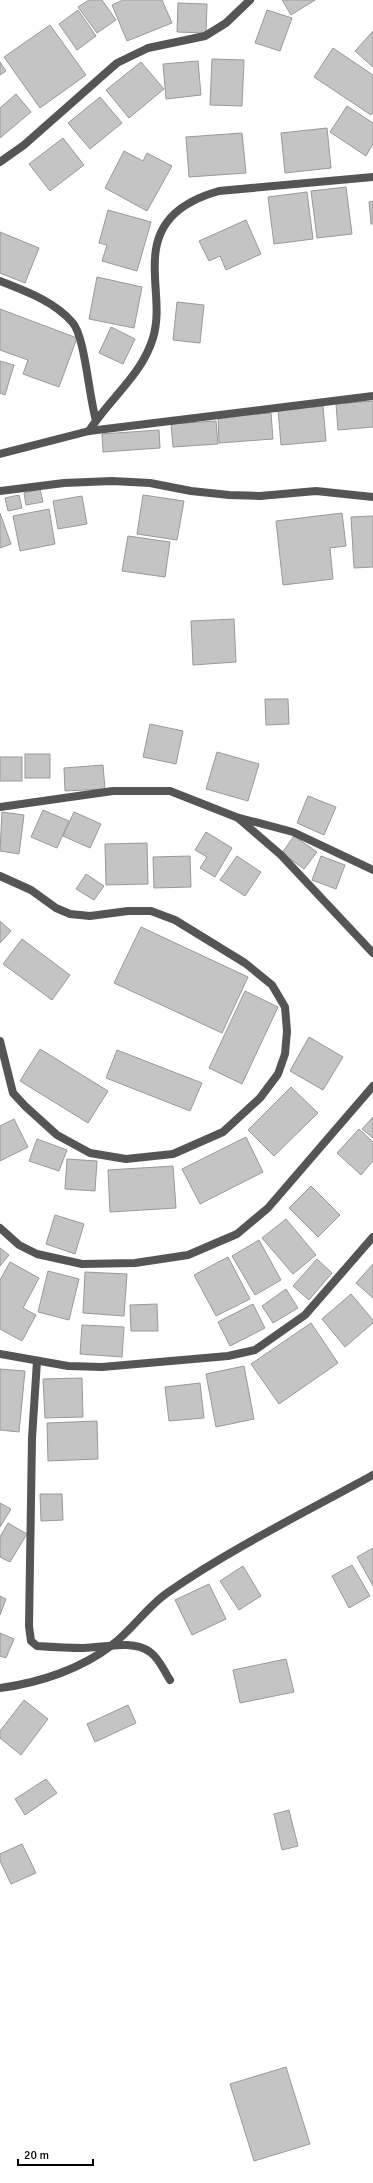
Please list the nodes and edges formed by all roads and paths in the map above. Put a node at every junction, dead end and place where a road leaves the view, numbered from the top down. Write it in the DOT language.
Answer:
graph roads {
  1 [pos="250,0"];
  2 [pos="0,162"];
  3 [pos="373,177"];
  4 [pos="0,281"];
  5 [pos="373,391"];
  6 [pos="373,396"];
  7 [pos="337,399"];
  8 [pos="96,420"];
  9 [pos="90,431"];
  10 [pos="0,454"];
  11 [pos="0,491"];
  12 [pos="373,498"];
  13 [pos="0,807"];
  14 [pos="236,817"];
  15 [pos="373,870"];
  16 [pos="0,876"];
  17 [pos="373,953"];
  18 [pos="0,1041"];
  19 [pos="373,1086"];
  20 [pos="0,1228"];
  21 [pos="373,1238"];
  22 [pos="0,1354"];
  23 [pos="37,1361"];
  24 [pos="373,1475"];
  25 [pos="112,1645"];
  26 [pos="170,1680"];
  27 [pos="0,1688"];
  1 -- 2 [label="street"];
  3 -- 8 [label="street"];
  4 -- 8 [label="street"];
  5 -- 7 [label="street"];
  6 -- 7 [label="street"];
  7 -- 9 [label="street"];
  8 -- 9 [label="street"];
  9 -- 10 [label="street"];
  11 -- 12 [label="street"];
  13 -- 14 [label="street"];
  14 -- 15 [label="street"];
  14 -- 17 [label="street"];
  16 -- 18 [label="street"];
  19 -- 20 [label="street"];
  21 -- 23 [label="street"];
  22 -- 23 [label="street"];
  23 -- 25 [label="street"];
  24 -- 25 [label="street"];
  25 -- 26 [label="street"];
  25 -- 27 [label="street"];
}
